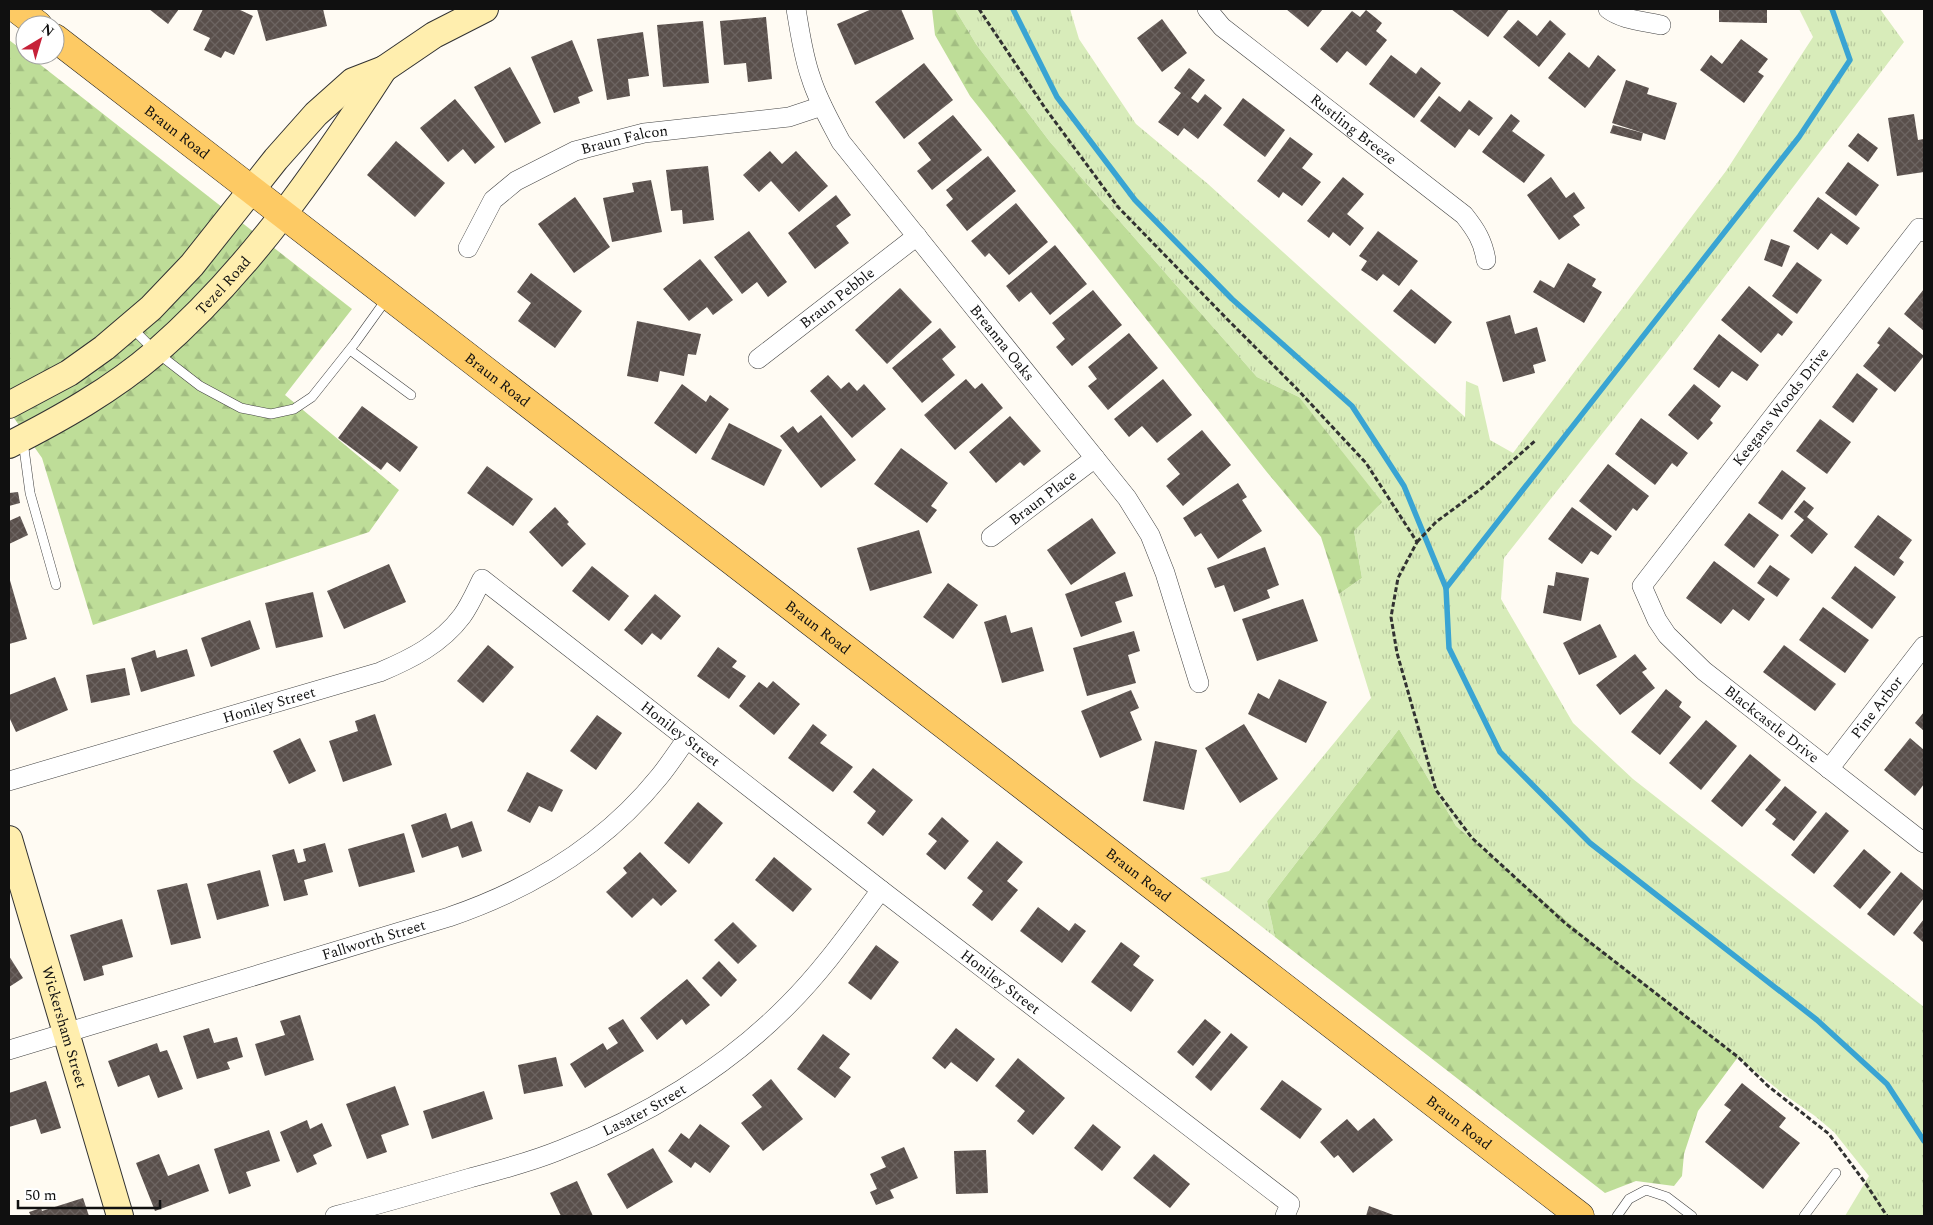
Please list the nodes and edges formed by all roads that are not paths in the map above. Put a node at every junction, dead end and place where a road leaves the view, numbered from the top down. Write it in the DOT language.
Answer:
graph roads {
  1 [pos="485,9"];
  2 [pos="796,9"];
  3 [pos="1207,9"];
  4 [pos="1608,9"];
  5 [pos="1661,25"];
  6 [pos="65,46"];
  7 [pos="384,69"];
  8 [pos="822,106"];
  9 [pos="251,191"];
  10 [pos="283,216"];
  11 [pos="1922,230"];
  12 [pos="917,236"];
  13 [pos="468,248"];
  14 [pos="1486,260"];
  15 [pos="388,297"];
  16 [pos="130,326"];
  17 [pos="350,350"];
  18 [pos="156,352"];
  19 [pos="758,359"];
  20 [pos="411,395"];
  21 [pos="9,405"];
  22 [pos="16,442"];
  23 [pos="1095,458"];
  24 [pos="991,537"];
  25 [pos="56,585"];
  26 [pos="1642,586"];
  27 [pos="1924,646"];
  28 [pos="1198,683"];
  29 [pos="686,740"];
  30 [pos="1829,769"];
  31 [pos="9,781"];
  32 [pos="9,839"];
  33 [pos="1924,843"];
  34 [pos="881,890"];
  35 [pos="65,1032"];
  36 [pos="9,1050"];
  37 [pos="1836,1173"];
  38 [pos="120,1216"];
  39 [pos="335,1216"];
  40 [pos="1285,1216"];
  41 [pos="1580,1216"];
  42 [pos="1617,1216"];
  43 [pos="1692,1216"];
  44 [pos="1804,1216"];
  1 -- 7 [label="main road, Tezel Road"];
  2 -- 8 [label="street, Breanna Oaks"];
  3 -- 14 [label="street, Rustling Breeze"];
  4 -- 5 [label="street"];
  6 -- 9 [label="main road, Braun Road"];
  7 -- 9 [label="main road, Tezel Road"];
  7 -- 10 [label="main road, Tezel Road"];
  8 -- 12 [label="street, Breanna Oaks"];
  8 -- 13 [label="street, Braun Falcon"];
  9 -- 10 [label="main road, Braun Road"];
  9 -- 16 [label="main road, Tezel Road"];
  10 -- 15 [label="main road, Braun Road"];
  10 -- 18 [label="main road, Tezel Road"];
  11 -- 26 [label="street, Keegans Woods Drive"];
  12 -- 19 [label="street, Braun Pebble"];
  12 -- 23 [label="street, Breanna Oaks"];
  15 -- 17 [label="lane"];
  15 -- 41 [label="main road, Braun Road"];
  16 -- 18 [label="lane"];
  16 -- 21 [label="main road, Tezel Road"];
  17 -- 18 [label="lane"];
  17 -- 20 [label="lane"];
  18 -- 22 [label="main road, Tezel Road"];
  22 -- 25 [label="lane"];
  23 -- 24 [label="street, Braun Place"];
  23 -- 28 [label="street, Breanna Oaks"];
  26 -- 30 [label="street, Blackcastle Drive"];
  27 -- 30 [label="street, Pine Arbor"];
  29 -- 31 [label="street, Honiley Street"];
  29 -- 34 [label="street, Honiley Street"];
  29 -- 35 [label="street, Fallworth Street"];
  30 -- 33 [label="street, Blackcastle Drive"];
  32 -- 35 [label="main road, Wickersham Street"];
  34 -- 39 [label="street, Lasater Street"];
  34 -- 40 [label="street, Honiley Street"];
  35 -- 36 [label="street, Fallworth Street"];
  35 -- 38 [label="main road, Wickersham Street"];
  37 -- 44 [label="lane"];
  42 -- 43 [label="lane"];
}
